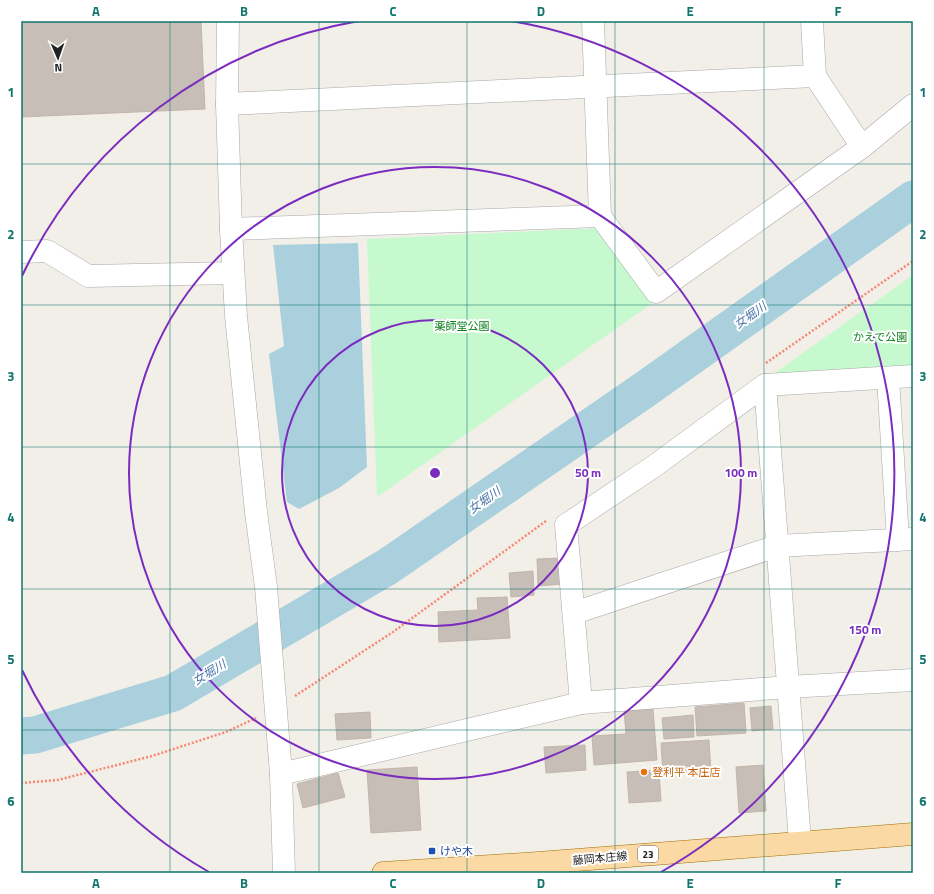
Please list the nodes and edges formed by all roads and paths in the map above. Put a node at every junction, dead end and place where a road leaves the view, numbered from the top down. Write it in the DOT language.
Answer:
graph roads {
  1 [pos="228,21"];
  2 [pos="593,21"];
  3 [pos="812,21"];
  4 [pos="815,76"];
  5 [pos="596,86"];
  6 [pos="227,104"];
  7 [pos="913,104"];
  8 [pos="862,147"];
  9 [pos="600,216"];
  10 [pos="230,229"];
  11 [pos="21,252"];
  12 [pos="913,261"];
  13 [pos="233,273"];
  14 [pos="765,374"];
  15 [pos="913,376"];
  16 [pos="888,378"];
  17 [pos="547,521"];
  18 [pos="905,539"];
  19 [pos="777,546"];
  20 [pos="574,613"];
  21 [pos="913,680"];
  22 [pos="788,687"];
  23 [pos="581,703"];
  24 [pos="275,704"];
  25 [pos="281,774"];
  26 [pos="21,784"];
  27 [pos="913,834"];
  28 [pos="800,841"];
  29 [pos="538,868"];
  30 [pos="284,873"];
  31 [pos="383,873"];
  1 -- 6 [label="street"];
  2 -- 5 [label="street"];
  3 -- 4 [label="street"];
  4 -- 5 [label="street"];
  4 -- 8 [label="street"];
  5 -- 6 [label="street"];
  5 -- 9 [label="street"];
  6 -- 10 [label="street"];
  7 -- 8 [label="street"];
  8 -- 9 [label="street"];
  9 -- 10 [label="street"];
  10 -- 13 [label="street"];
  11 -- 13 [label="street"];
  12 -- 14 [label="path"];
  13 -- 24 [label="street"];
  14 -- 16 [label="street"];
  14 -- 19 [label="street"];
  14 -- 20 [label="street"];
  15 -- 16 [label="street"];
  16 -- 18 [label="street"];
  17 -- 24 [label="path"];
  18 -- 19 [label="street"];
  19 -- 20 [label="street"];
  19 -- 22 [label="street"];
  20 -- 23 [label="street"];
  21 -- 22 [label="street"];
  22 -- 23 [label="street"];
  22 -- 28 [label="street"];
  23 -- 25 [label="street"];
  24 -- 25 [label="street"];
  24 -- 26 [label="path"];
  25 -- 30 [label="street"];
  27 -- 28 [label="main road, 藤岡本庄線 / 23"];
  28 -- 29 [label="main road, 藤岡本庄線 / 23"];
  29 -- 31 [label="main road, 藤岡本庄線 / 23"];
}
